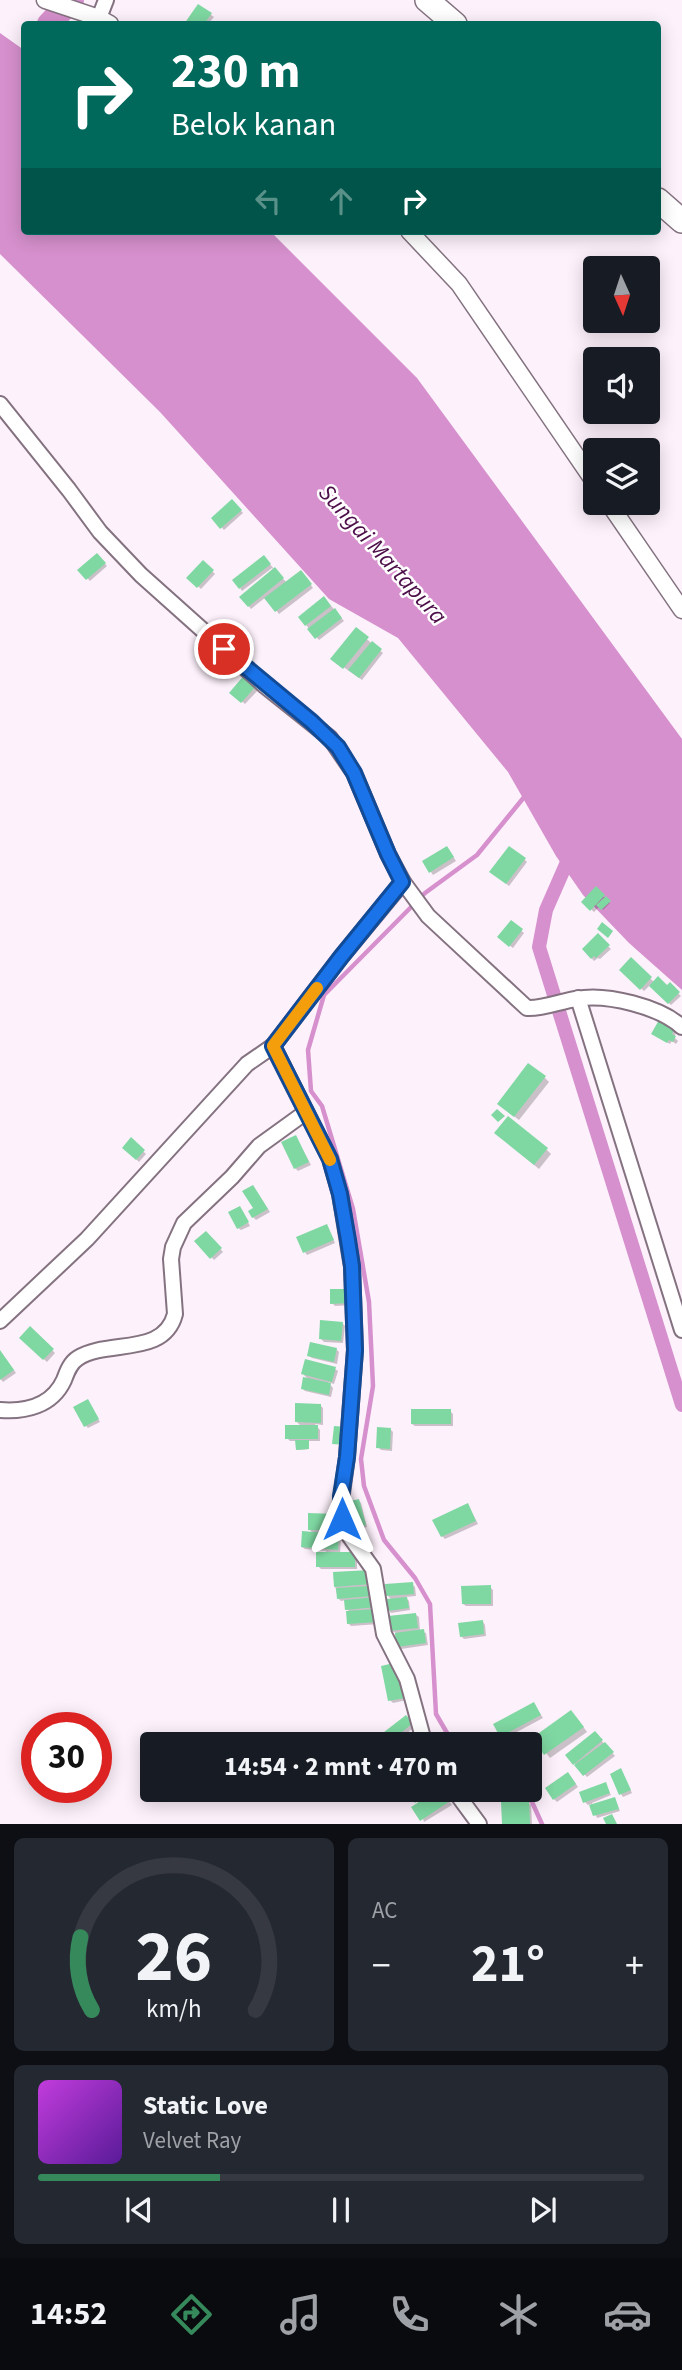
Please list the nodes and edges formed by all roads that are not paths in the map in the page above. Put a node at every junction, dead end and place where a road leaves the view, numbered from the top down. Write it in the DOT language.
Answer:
graph roads {
  1 [pos="106,0"];
  2 [pos="427,0"];
  3 [pos="48,1"];
  4 [pos="100,19"];
  5 [pos="452,21"];
  6 [pos="661,202"];
  7 [pos="682,220"];
  8 [pos="413,235"];
  9 [pos="0,404"];
  10 [pos="583,465"];
  11 [pos="617,515"];
  12 [pos="682,610"];
  13 [pos="406,887"];
  14 [pos="575,999"];
  15 [pos="682,1027"];
  16 [pos="273,1046"];
  17 [pos="304,1110"];
  18 [pos="0,1321"];
  19 [pos="682,1330"];
  20 [pos="0,1410"];
  21 [pos="421,1732"];
  22 [pos="463,1802"];
  23 [pos="479,1824"];
  1 -- 4 [label="street"];
  2 -- 5 [label="highway"];
  3 -- 4 [label="street"];
  6 -- 7 [label="highway"];
  8 -- 10 [label="street"];
  9 -- 13 [label="street"];
  11 -- 12 [label="street"];
  13 -- 14 [label="street"];
  13 -- 16 [label="street"];
  14 -- 15 [label="street"];
  14 -- 19 [label="street"];
  16 -- 17 [label="street"];
  16 -- 18 [label="street"];
  17 -- 20 [label="street"];
  17 -- 21 [label="street"];
  22 -- 23 [label="street"];
}
